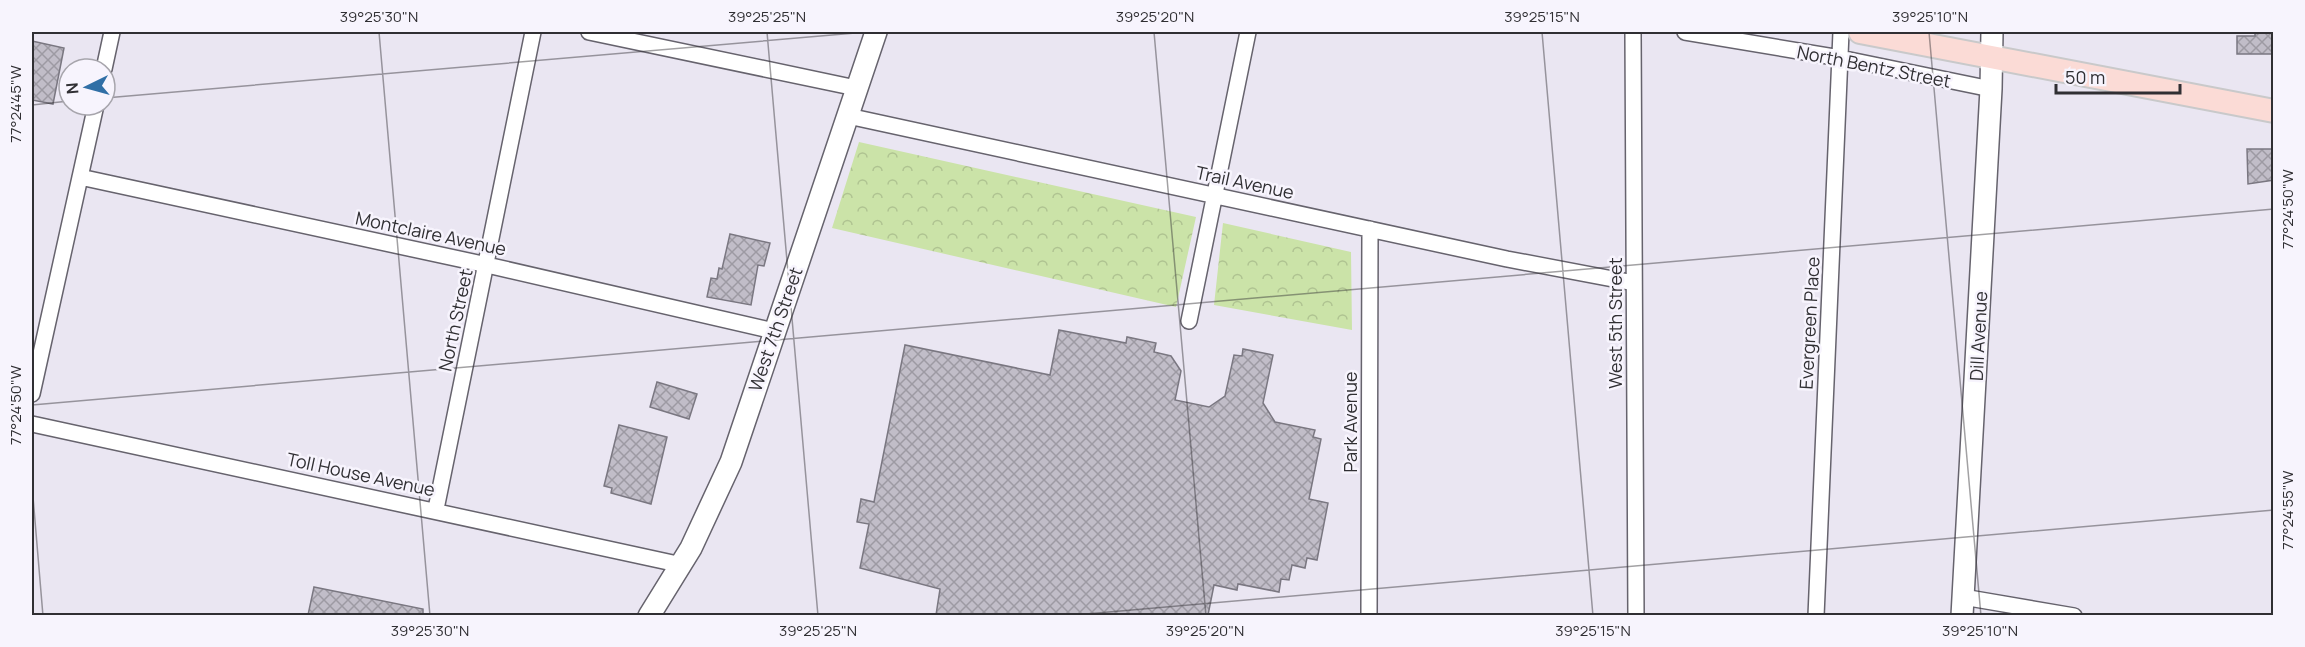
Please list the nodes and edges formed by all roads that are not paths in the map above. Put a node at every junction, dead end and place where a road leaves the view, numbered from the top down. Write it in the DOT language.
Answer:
graph roads {
  1 [pos="112,32"];
  2 [pos="533,32"];
  3 [pos="589,32"];
  4 [pos="876,32"];
  5 [pos="1248,32"];
  6 [pos="1633,32"];
  7 [pos="1685,32"];
  8 [pos="1841,32"];
  9 [pos="1860,32"];
  10 [pos="1992,32"];
  11 [pos="1992,56"];
  12 [pos="107,57"];
  13 [pos="1840,58"];
  14 [pos="856,88"];
  15 [pos="1991,88"];
  16 [pos="2274,111"];
  17 [pos="848,116"];
  18 [pos="93,117"];
  19 [pos="80,177"];
  20 [pos="1214,195"];
  21 [pos="1370,229"];
  22 [pos="487,265"];
  23 [pos="1634,283"];
  24 [pos="1189,321"];
  25 [pos="774,331"];
  26 [pos="32,394"];
  27 [pos="32,424"];
  28 [pos="436,509"];
  29 [pos="682,564"];
  30 [pos="1963,606"];
  31 [pos="649,615"];
  32 [pos="1369,615"];
  33 [pos="1636,615"];
  34 [pos="1816,615"];
  35 [pos="2074,615"];
  1 -- 12 [label="street"];
  2 -- 22 [label="street, North Street"];
  3 -- 14 [label="street"];
  4 -- 14 [label="main road, West 7th Street"];
  5 -- 20 [label="street"];
  6 -- 23 [label="street, West 5th Street"];
  7 -- 13 [label="street, North Bentz Street"];
  8 -- 13 [label="street, Evergreen Place"];
  9 -- 11 [label="main road, North Bentz Street"];
  10 -- 11 [label="main road, Dill Avenue"];
  11 -- 15 [label="main road, Dill Avenue"];
  11 -- 16 [label="main road, North Bentz Street"];
  13 -- 15 [label="street, North Bentz Street"];
  13 -- 34 [label="street, Evergreen Place"];
  14 -- 17 [label="main road, West 7th Street"];
  15 -- 30 [label="main road, Dill Avenue"];
  17 -- 20 [label="street, Trail Avenue"];
  17 -- 25 [label="main road, West 7th Street"];
  18 -- 19 [label="street"];
  19 -- 22 [label="street, Montclaire Avenue"];
  19 -- 26 [label="street"];
  20 -- 21 [label="street, Trail Avenue"];
  20 -- 24 [label="street"];
  21 -- 23 [label="street, Trail Avenue"];
  21 -- 32 [label="street, Park Avenue"];
  22 -- 25 [label="street, Montclaire Avenue"];
  22 -- 28 [label="street, North Street"];
  23 -- 33 [label="street, West 5th Street"];
  25 -- 29 [label="main road, West 7th Street"];
  27 -- 28 [label="street, Toll House Avenue"];
  28 -- 29 [label="street, Toll House Avenue"];
  29 -- 31 [label="main road, West 7th Street"];
  30 -- 35 [label="street"];
}
